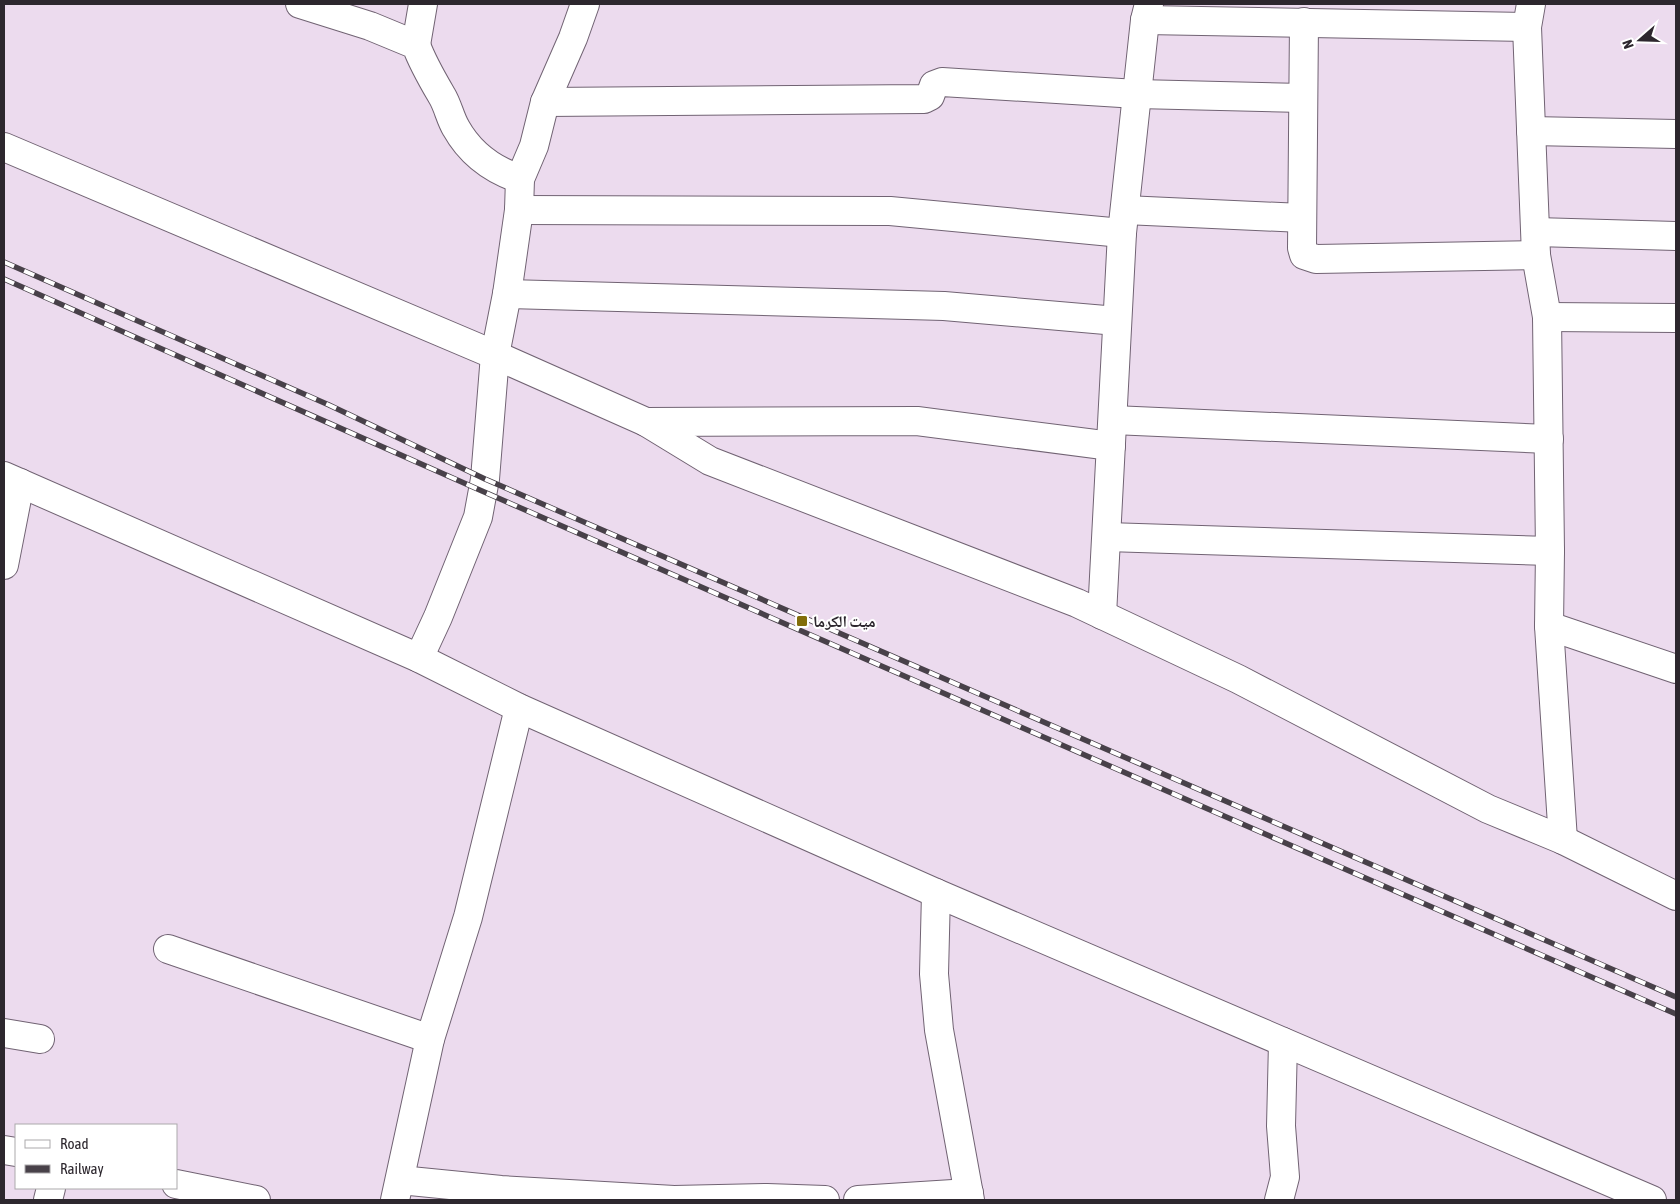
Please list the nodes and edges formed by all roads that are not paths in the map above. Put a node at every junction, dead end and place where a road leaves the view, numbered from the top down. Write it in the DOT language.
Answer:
graph roads {
  1 [pos="300,4"];
  2 [pos="423,4"];
  3 [pos="585,4"];
  4 [pos="1147,12"];
  5 [pos="1529,15"];
  6 [pos="1304,22"];
  7 [pos="416,45"];
  8 [pos="1138,94"];
  9 [pos="1303,98"];
  10 [pos="545,102"];
  11 [pos="1531,131"];
  12 [pos="1676,134"];
  13 [pos="4,147"];
  14 [pos="520,179"];
  15 [pos="520,210"];
  16 [pos="1302,218"];
  17 [pos="1123,222"];
  18 [pos="1676,236"];
  19 [pos="1536,244"];
  20 [pos="507,294"];
  21 [pos="1547,317"];
  22 [pos="1676,318"];
  23 [pos="1117,321"];
  24 [pos="495,355"];
  25 [pos="646,422"];
  26 [pos="1112,433"];
  27 [pos="1549,439"];
  28 [pos="12,480"];
  29 [pos="1106,536"];
  30 [pos="1550,551"];
  31 [pos="4,565"];
  32 [pos="1102,615"];
  33 [pos="1549,626"];
  34 [pos="419,658"];
  35 [pos="1676,669"];
  36 [pos="519,708"];
  37 [pos="1563,840"];
  38 [pos="936,893"];
  39 [pos="1676,896"];
  40 [pos="168,949"];
  41 [pos="4,1033"];
  42 [pos="40,1039"];
  43 [pos="430,1039"];
  44 [pos="1282,1042"];
  45 [pos="178,1184"];
  46 [pos="398,1190"];
  47 [pos="970,1197"];
  48 [pos="256,1200"];
  49 [pos="825,1200"];
  50 [pos="858,1200"];
  51 [pos="1279,1200"];
  52 [pos="1652,1200"];
  1 -- 7 [label="street"];
  2 -- 7 [label="street"];
  3 -- 10 [label="street"];
  4 -- 6 [label="street"];
  4 -- 8 [label="street"];
  5 -- 6 [label="street"];
  5 -- 11 [label="street"];
  6 -- 9 [label="street"];
  7 -- 14 [label="street"];
  8 -- 9 [label="street"];
  8 -- 10 [label="street"];
  8 -- 17 [label="street"];
  9 -- 16 [label="street"];
  10 -- 14 [label="street"];
  11 -- 12 [label="street"];
  11 -- 19 [label="street"];
  13 -- 24 [label="street"];
  14 -- 15 [label="street"];
  15 -- 17 [label="street"];
  15 -- 20 [label="street"];
  16 -- 17 [label="street"];
  16 -- 19 [label="street"];
  17 -- 23 [label="street"];
  18 -- 19 [label="street"];
  19 -- 21 [label="street"];
  20 -- 23 [label="street"];
  20 -- 24 [label="street"];
  21 -- 22 [label="street"];
  21 -- 27 [label="street"];
  23 -- 26 [label="street"];
  24 -- 25 [label="street"];
  24 -- 34 [label="street"];
  25 -- 26 [label="street"];
  25 -- 32 [label="street"];
  26 -- 27 [label="street"];
  26 -- 29 [label="street"];
  27 -- 30 [label="street"];
  28 -- 31 [label="street"];
  28 -- 34 [label="street"];
  29 -- 30 [label="street"];
  29 -- 32 [label="street"];
  30 -- 33 [label="street"];
  32 -- 37 [label="street"];
  33 -- 35 [label="street"];
  33 -- 37 [label="street"];
  34 -- 36 [label="street"];
  36 -- 38 [label="street"];
  36 -- 43 [label="street"];
  37 -- 39 [label="street"];
  38 -- 44 [label="street"];
  38 -- 47 [label="street"];
  40 -- 43 [label="street"];
  41 -- 42 [label="street"];
  43 -- 46 [label="street"];
  44 -- 51 [label="street"];
  44 -- 52 [label="street"];
  45 -- 48 [label="street"];
  46 -- 49 [label="street"];
  47 -- 50 [label="street"];
}
